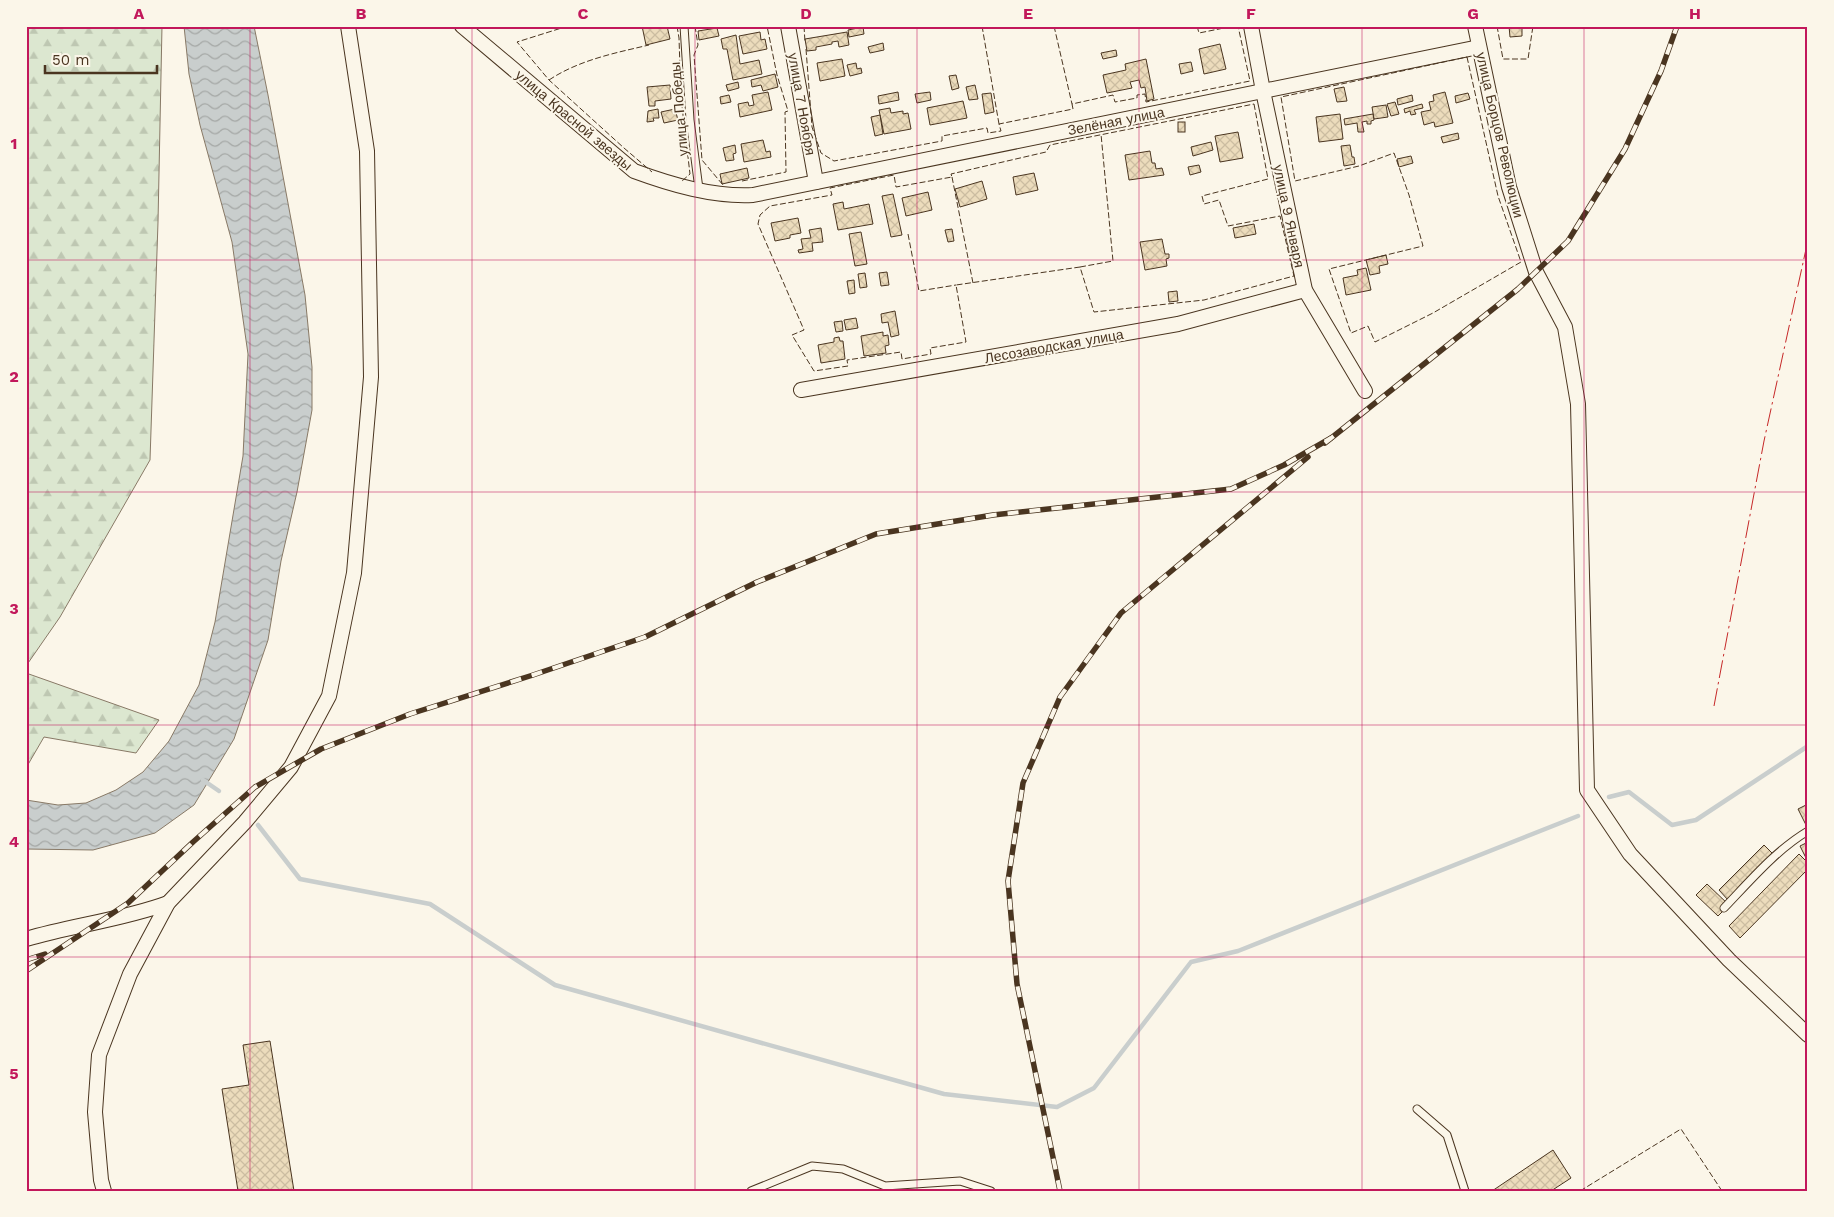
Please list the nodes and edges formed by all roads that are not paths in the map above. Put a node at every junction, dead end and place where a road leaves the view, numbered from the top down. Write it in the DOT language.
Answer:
graph roads {
  1 [pos="348,26"];
  2 [pos="462,26"];
  3 [pos="684,26"];
  4 [pos="788,26"];
  5 [pos="1251,26"];
  6 [pos="1475,26"];
  7 [pos="1479,47"];
  8 [pos="1263,91"];
  9 [pos="816,182"];
  10 [pos="700,189"];
  11 [pos="753,195"];
  12 [pos="1304,290"];
  13 [pos="801,390"];
  14 [pos="1365,391"];
  15 [pos="1808,831"];
  16 [pos="168,903"];
  17 [pos="1724,908"];
  18 [pos="26,939"];
  19 [pos="1808,1035"];
  20 [pos="1417,1109"];
  21 [pos="104,1191"];
  22 [pos="751,1191"];
  23 [pos="991,1191"];
  24 [pos="1465,1191"];
  1 -- 16 [label="street"];
  2 -- 10 [label="street, улица Красной звезды"];
  3 -- 10 [label="lane, улица Победы"];
  4 -- 9 [label="street, улица 7 Ноября"];
  5 -- 8 [label="street, улица 9 Января"];
  6 -- 7 [label="street, улица Борцов Революции"];
  7 -- 8 [label="street, Зелёная улица"];
  7 -- 19 [label="street, улица Борцов Революции"];
  8 -- 9 [label="street, Зелёная улица"];
  8 -- 12 [label="street, улица 9 Января"];
  9 -- 11 [label="street, Зелёная улица"];
  10 -- 11 [label="street, улица Красной звезды"];
  12 -- 13 [label="street, Лесозаводская улица"];
  12 -- 14 [label="street, улица 9 Января"];
  15 -- 17 [label="lane"];
  16 -- 18 [label="street"];
  16 -- 21 [label="street"];
  20 -- 24 [label="lane"];
  22 -- 23 [label="lane"];
}
